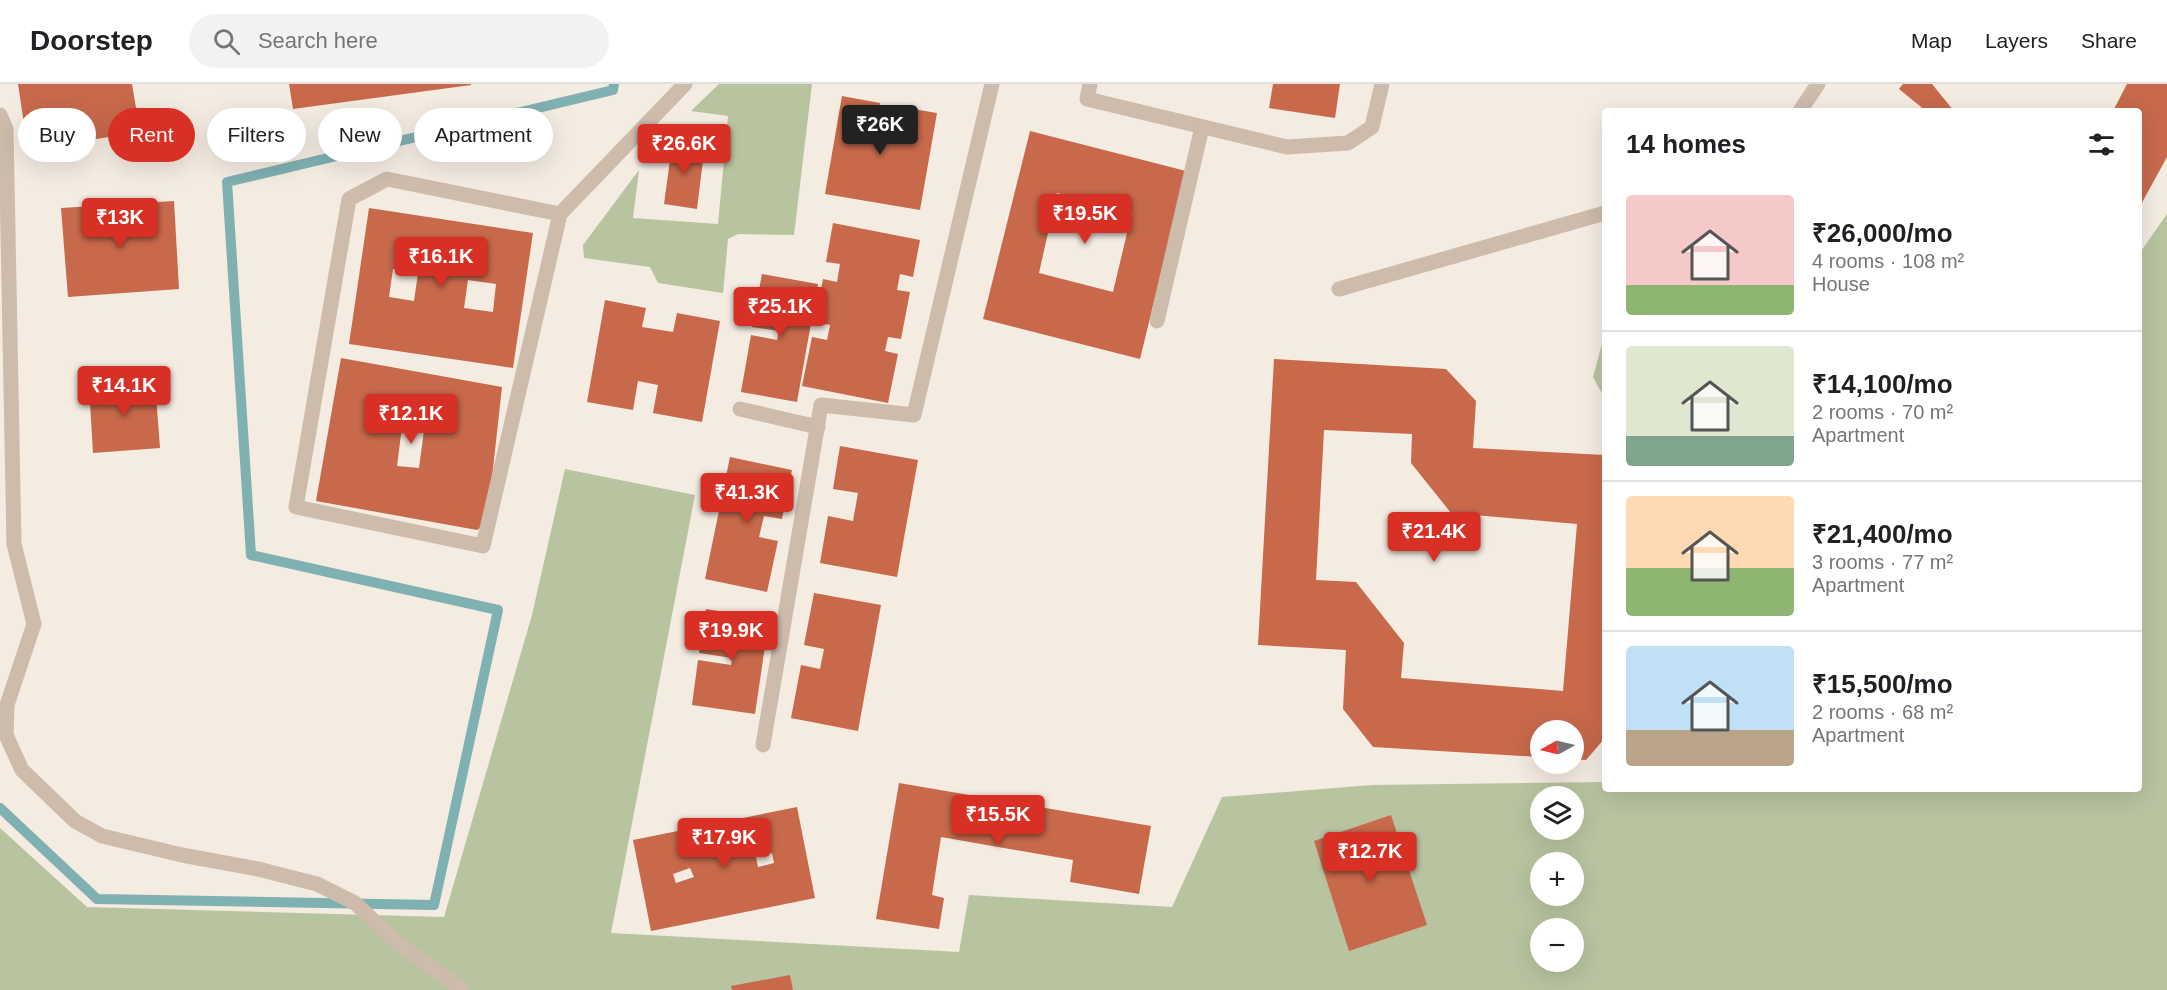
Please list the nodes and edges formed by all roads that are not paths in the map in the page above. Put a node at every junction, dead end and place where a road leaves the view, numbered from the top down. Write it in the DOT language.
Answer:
graph roads {
  1 [pos="685,84"];
  2 [pos="992,84"];
  3 [pos="1090,84"];
  4 [pos="1382,84"];
  5 [pos="1818,84"];
  6 [pos="1802,108"];
  7 [pos="0,115"];
  8 [pos="1202,127"];
  9 [pos="560,214"];
  10 [pos="1602,214"];
  11 [pos="1339,290"];
  12 [pos="1157,321"];
  13 [pos="740,409"];
  14 [pos="818,427"];
  15 [pos="762,745"];
  16 [pos="462,990"];
  1 -- 9 [label="street"];
  2 -- 14 [label="street"];
  3 -- 8 [label="street"];
  4 -- 8 [label="street"];
  5 -- 6 [label="street"];
  7 -- 16 [label="street"];
  8 -- 12 [label="street"];
  9 -- 9 [label="street"];
  10 -- 11 [label="street"];
  13 -- 14 [label="street"];
  14 -- 15 [label="street"];
}
